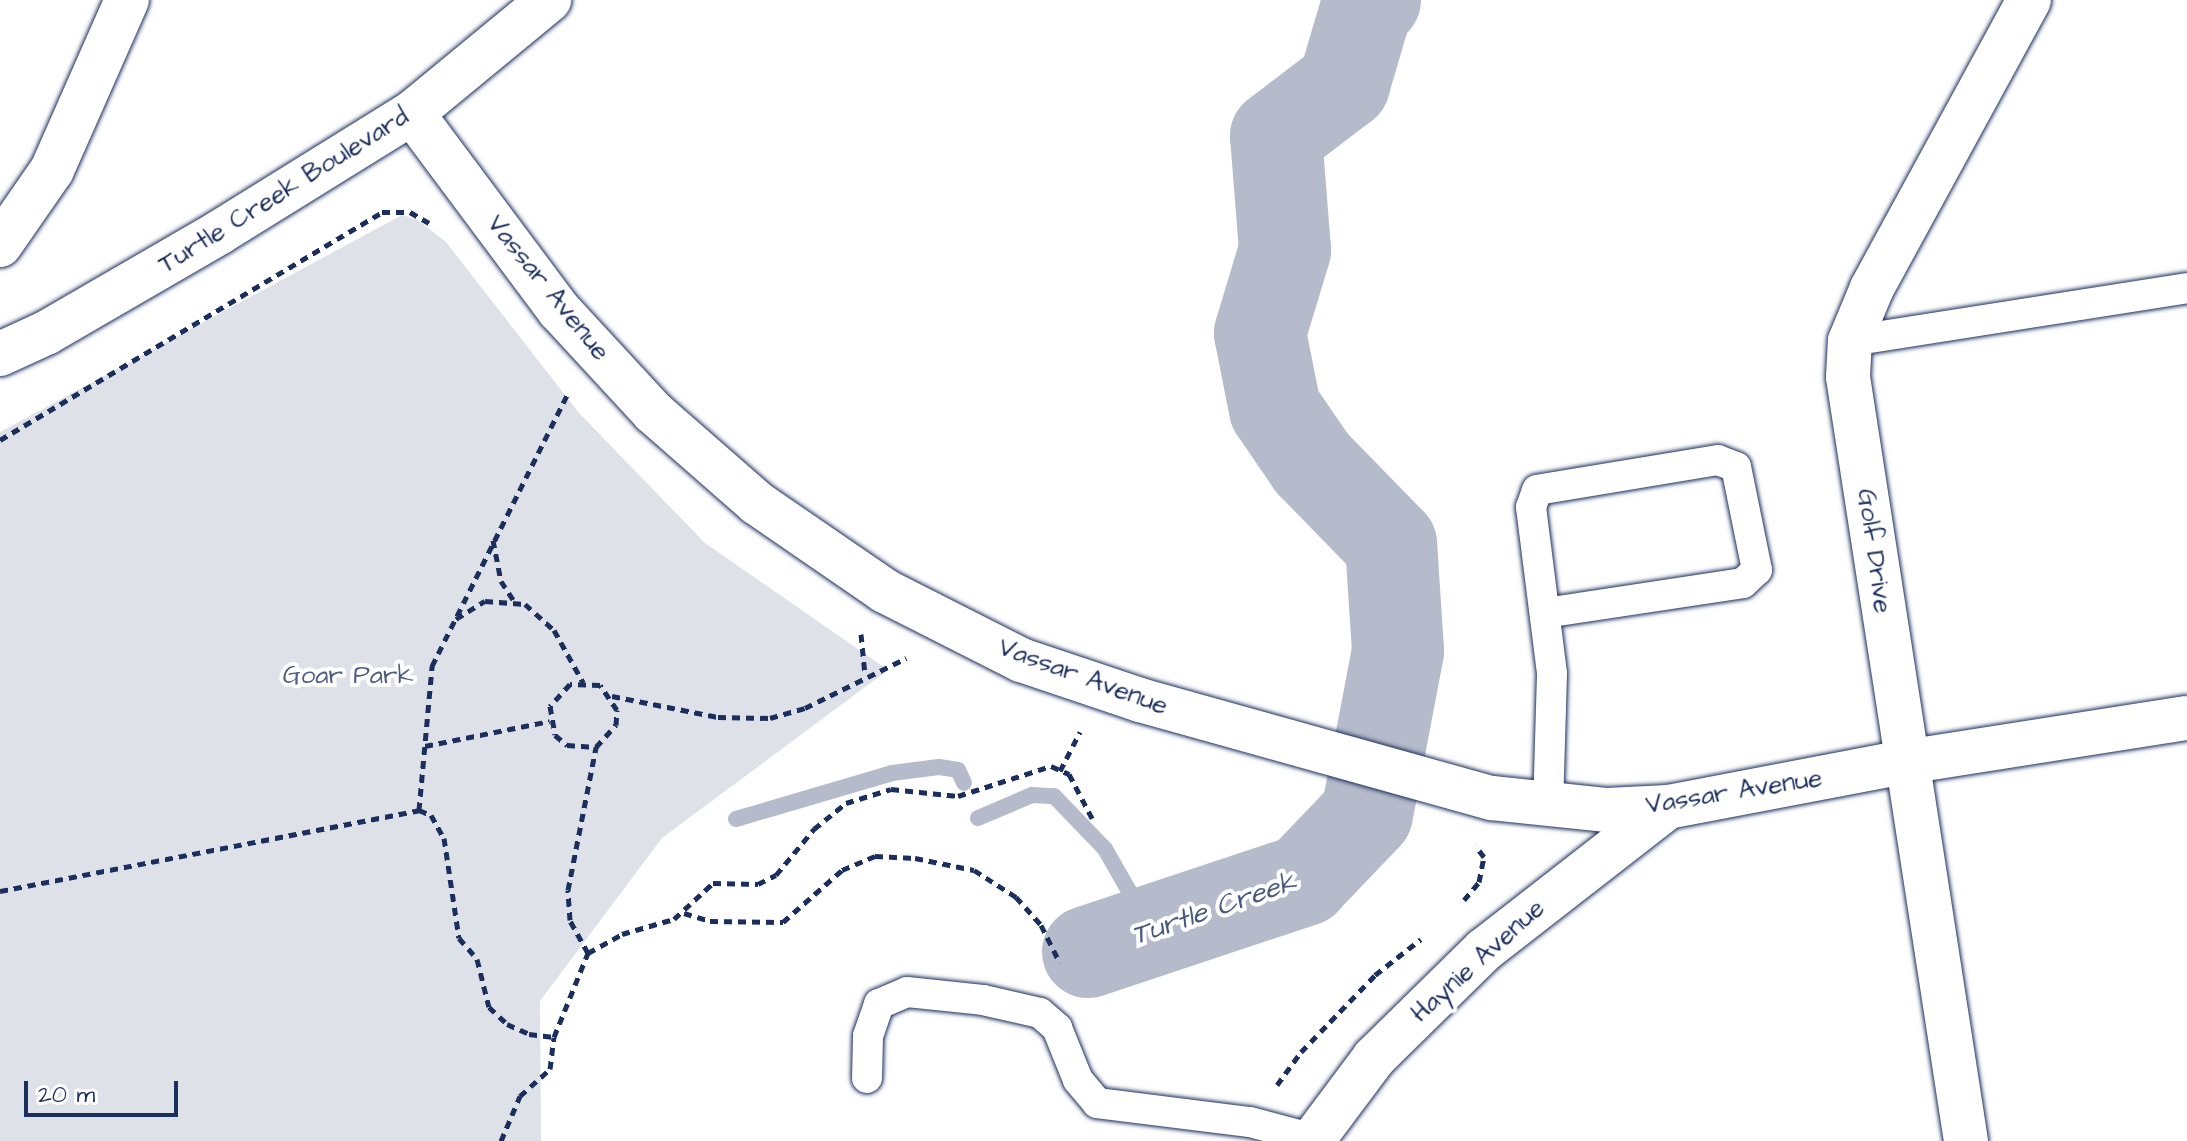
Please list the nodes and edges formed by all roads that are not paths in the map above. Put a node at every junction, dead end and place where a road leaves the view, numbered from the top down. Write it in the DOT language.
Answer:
graph roads {
  1 [pos="127,0"];
  2 [pos="549,0"];
  3 [pos="2029,0"];
  4 [pos="412,113"];
  5 [pos="0,245"];
  6 [pos="2187,288"];
  7 [pos="1850,341"];
  8 [pos="0,354"];
  9 [pos="1545,613"];
  10 [pos="2187,718"];
  11 [pos="1905,762"];
  12 [pos="1548,805"];
  13 [pos="1668,807"];
  14 [pos="867,1078"];
  15 [pos="1313,1140"];
  16 [pos="1966,1141"];
  1 -- 5 [label="street"];
  2 -- 4 [label="street, Turtle Creek Boulevard"];
  3 -- 7 [label="street, Golf Drive"];
  4 -- 8 [label="street, Turtle Creek Boulevard"];
  4 -- 12 [label="street, Vassar Avenue"];
  6 -- 7 [label="lane"];
  7 -- 11 [label="street, Golf Drive"];
  9 -- 9 [label="lane"];
  9 -- 12 [label="lane"];
  10 -- 11 [label="street"];
  11 -- 13 [label="street, Vassar Avenue"];
  11 -- 16 [label="street, Golf Drive"];
  12 -- 13 [label="street, Vassar Avenue"];
  13 -- 15 [label="street, Haynie Avenue"];
  14 -- 15 [label="lane"];
}
